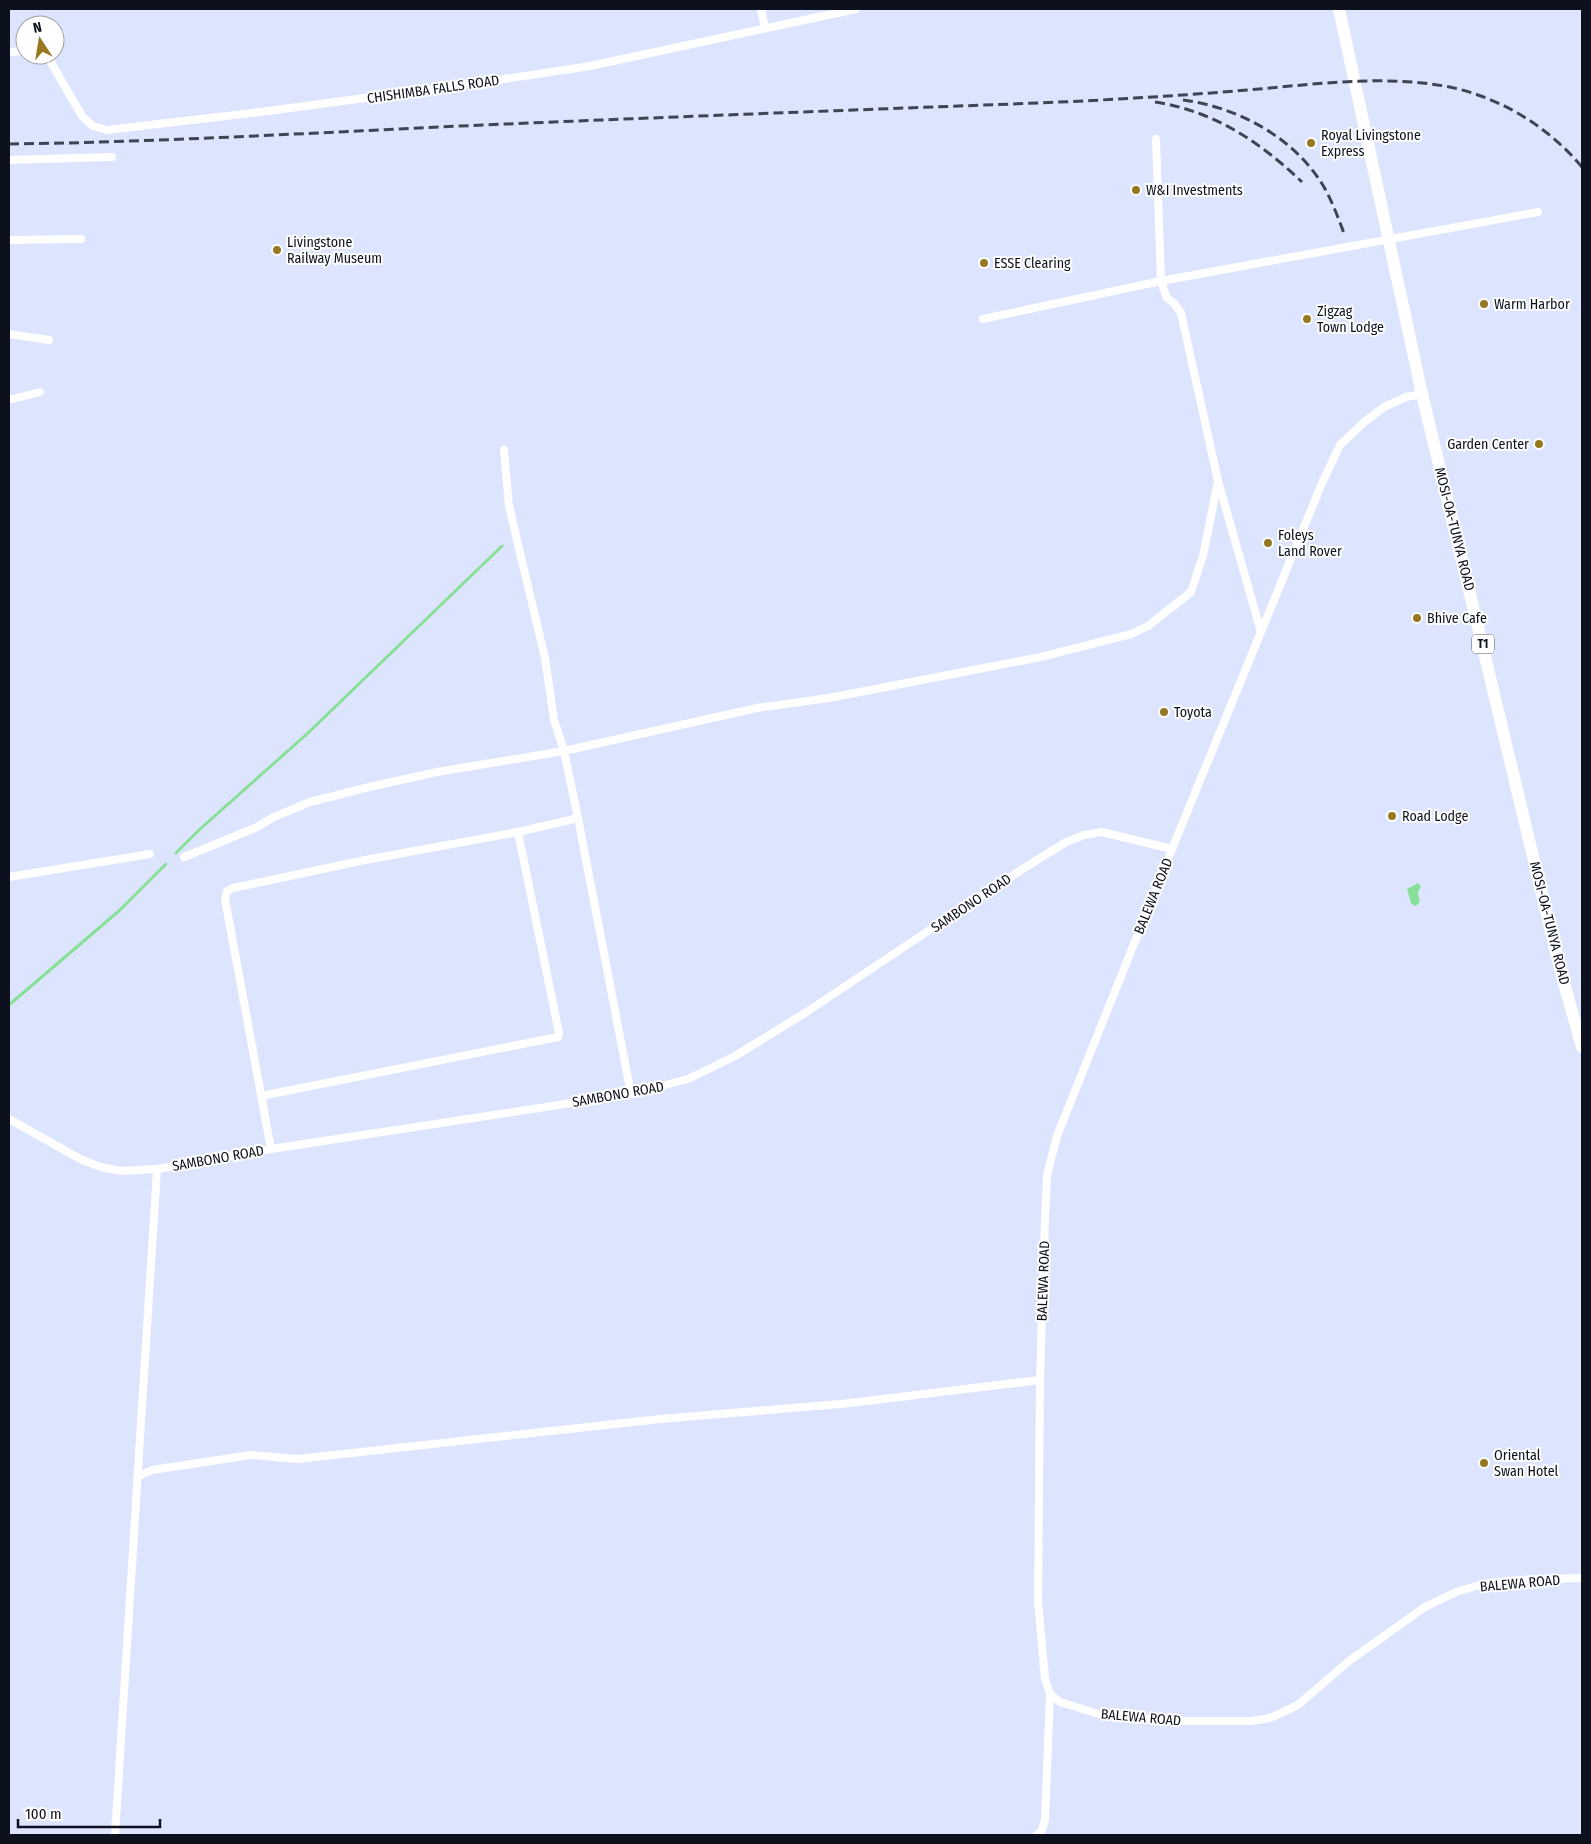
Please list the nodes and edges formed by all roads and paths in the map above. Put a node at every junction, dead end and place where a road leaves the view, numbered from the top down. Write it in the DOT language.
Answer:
graph roads {
  1 [pos="761,9"];
  2 [pos="856,9"];
  3 [pos="1339,9"];
  4 [pos="765,28"];
  5 [pos="52,65"];
  6 [pos="1156,139"];
  7 [pos="112,157"];
  8 [pos="9,160"];
  9 [pos="1538,212"];
  10 [pos="81,239"];
  11 [pos="1390,239"];
  12 [pos="9,240"];
  13 [pos="1161,281"];
  14 [pos="983,319"];
  15 [pos="9,334"];
  16 [pos="49,340"];
  17 [pos="40,392"];
  18 [pos="1422,394"];
  19 [pos="9,400"];
  20 [pos="504,450"];
  21 [pos="1218,481"];
  22 [pos="1261,632"];
  23 [pos="564,752"];
  24 [pos="578,818"];
  25 [pos="518,832"];
  26 [pos="1172,849"];
  27 [pos="150,854"];
  28 [pos="184,857"];
  29 [pos="9,877"];
  30 [pos="1582,1047"];
  31 [pos="631,1094"];
  32 [pos="261,1096"];
  33 [pos="9,1119"];
  34 [pos="271,1149"];
  35 [pos="157,1169"];
  36 [pos="1040,1380"];
  37 [pos="137,1477"];
  38 [pos="1582,1578"];
  39 [pos="1050,1694"];
  40 [pos="115,1835"];
  41 [pos="1037,1835"];
  1 -- 4 [label="street"];
  2 -- 4 [label="street, CHISHIMBA FALLS ROAD"];
  3 -- 11 [label="highway, MOSI-OA-TUNYA ROAD / T1"];
  4 -- 5 [label="street, CHISHIMBA FALLS ROAD"];
  6 -- 13 [label="street"];
  7 -- 8 [label="street"];
  9 -- 11 [label="street"];
  10 -- 12 [label="street"];
  11 -- 13 [label="street"];
  11 -- 18 [label="highway, MOSI-OA-TUNYA ROAD / T1"];
  13 -- 14 [label="street"];
  13 -- 21 [label="street"];
  15 -- 16 [label="street"];
  17 -- 19 [label="street"];
  18 -- 22 [label="street, BALEWA ROAD"];
  18 -- 30 [label="highway, MOSI-OA-TUNYA ROAD / T1"];
  20 -- 23 [label="street"];
  21 -- 22 [label="street"];
  21 -- 23 [label="street"];
  22 -- 26 [label="street, BALEWA ROAD"];
  23 -- 24 [label="street"];
  23 -- 28 [label="street"];
  24 -- 25 [label="street"];
  24 -- 31 [label="street"];
  25 -- 32 [label="street"];
  25 -- 32 [label="street"];
  26 -- 31 [label="street, SAMBONO ROAD"];
  26 -- 36 [label="street, BALEWA ROAD"];
  27 -- 29 [label="street"];
  31 -- 34 [label="street, SAMBONO ROAD"];
  32 -- 34 [label="street"];
  33 -- 35 [label="street, SAMBONO ROAD"];
  34 -- 35 [label="street, SAMBONO ROAD"];
  35 -- 37 [label="street"];
  36 -- 37 [label="street"];
  36 -- 39 [label="street, BALEWA ROAD"];
  37 -- 40 [label="street"];
  38 -- 39 [label="street, BALEWA ROAD"];
  39 -- 41 [label="street"];
}
